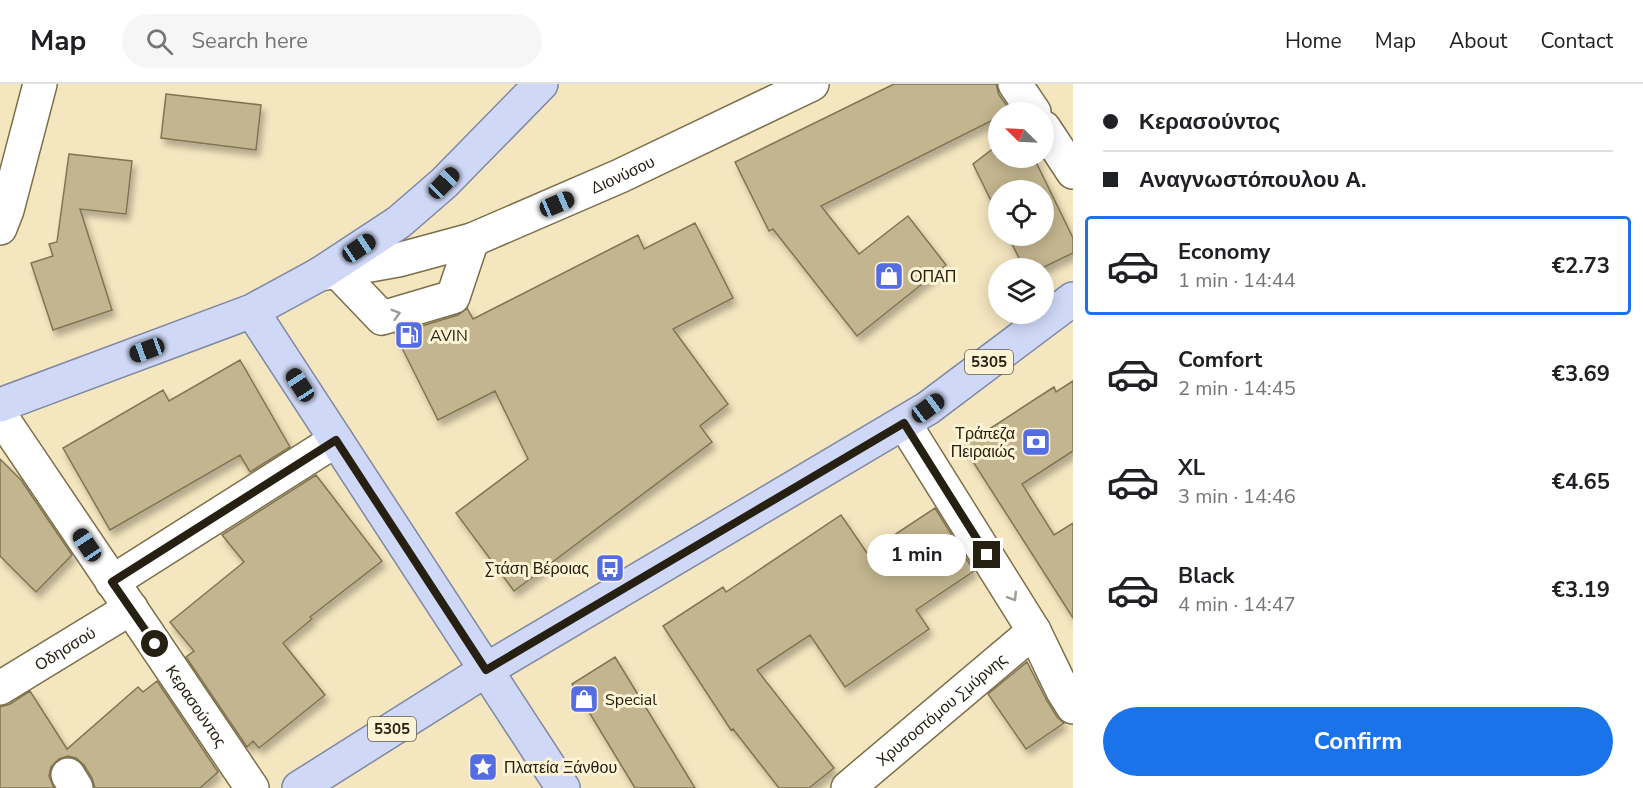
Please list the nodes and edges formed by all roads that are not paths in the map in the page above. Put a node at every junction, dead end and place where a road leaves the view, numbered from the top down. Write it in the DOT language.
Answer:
graph roads {
  1 [pos="40,84"];
  2 [pos="541,84"];
  3 [pos="812,84"];
  4 [pos="1016,84"];
  5 [pos="1028,102"];
  6 [pos="1054,143"];
  7 [pos="1073,172"];
  8 [pos="0,228"];
  9 [pos="472,240"];
  10 [pos="329,272"];
  11 [pos="1073,299"];
  12 [pos="252,311"];
  13 [pos="0,405"];
  14 [pos="0,416"];
  15 [pos="904,423"];
  16 [pos="336,440"];
  17 [pos="121,595"];
  18 [pos="1034,631"];
  19 [pos="486,670"];
  20 [pos="0,688"];
  21 [pos="1070,693"];
  22 [pos="311,785"];
  23 [pos="252,788"];
  24 [pos="563,788"];
  25 [pos="848,788"];
  1 -- 8 [label="street"];
  2 -- 10 [label="main road"];
  3 -- 9 [label="street, Διονύσου"];
  4 -- 5 [label="street"];
  6 -- 7 [label="street"];
  9 -- 10 [label="street, Διονύσου"];
  10 -- 9 [label="street, one-way"];
  10 -- 12 [label="main road"];
  11 -- 15 [label="main road, 5305"];
  12 -- 13 [label="main road"];
  12 -- 16 [label="main road"];
  14 -- 17 [label="street, Κερασούντος"];
  15 -- 18 [label="street, one-way"];
  15 -- 19 [label="main road, 5305"];
  16 -- 17 [label="street, Οδησσού"];
  16 -- 19 [label="main road"];
  17 -- 20 [label="street, Οδησσού"];
  17 -- 23 [label="street, Κερασούντος"];
  18 -- 21 [label="street"];
  18 -- 25 [label="street, Χρυσοστόμου Σμύρνης"];
  19 -- 22 [label="main road, 5305"];
  19 -- 24 [label="main road"];
}
